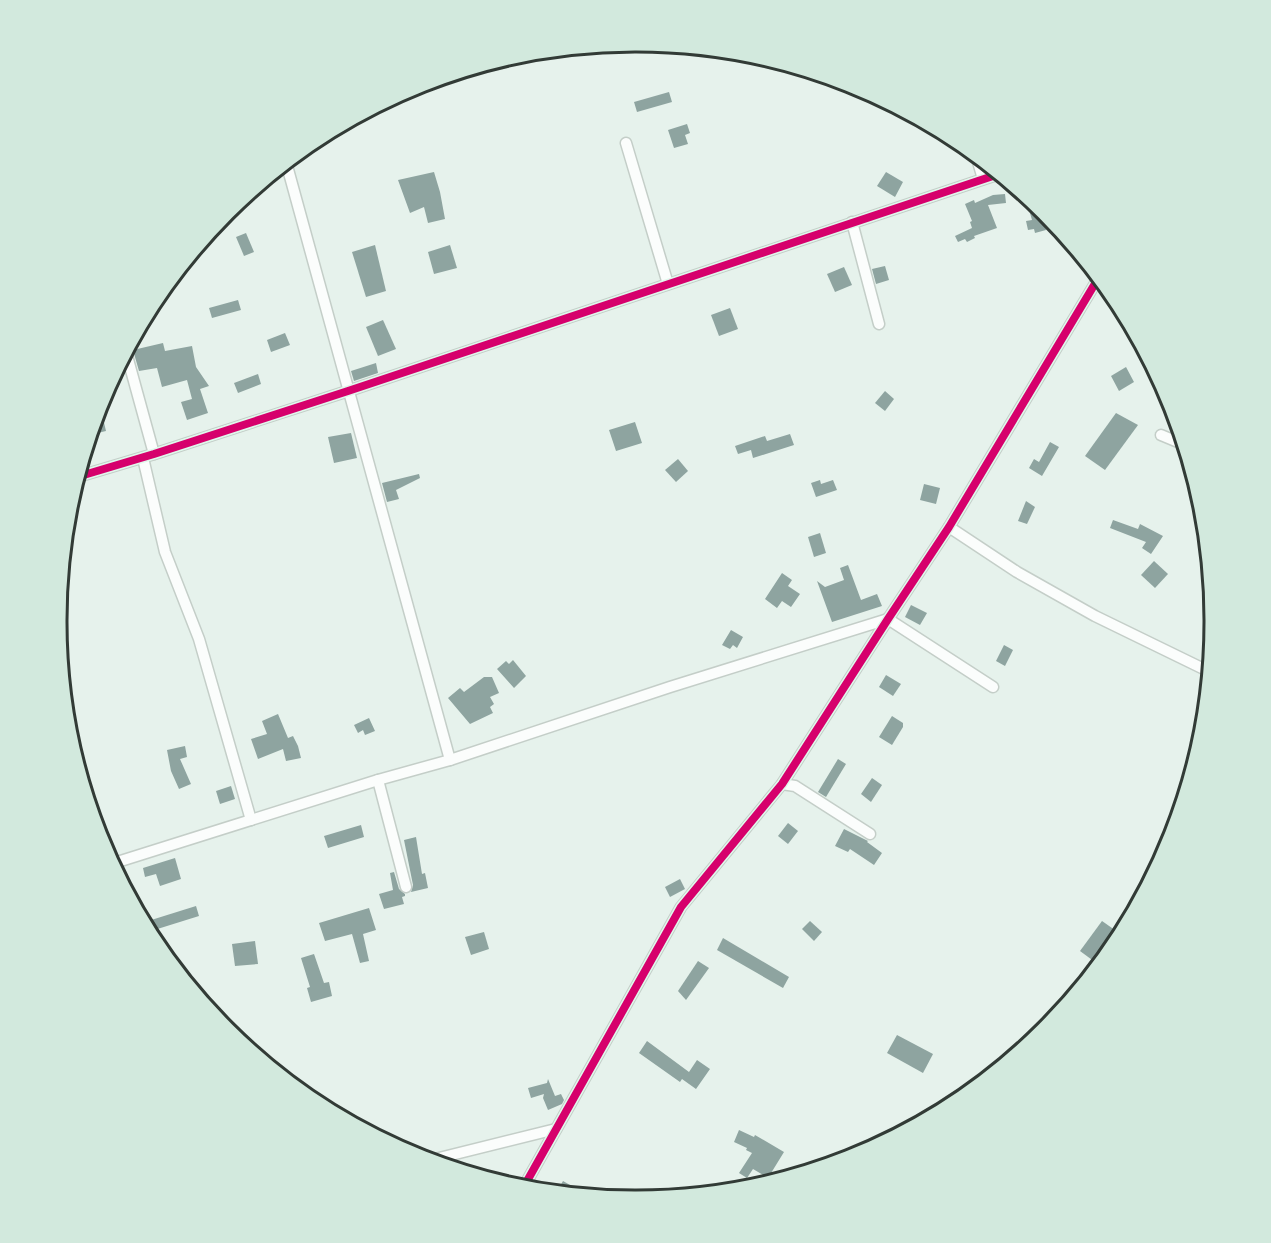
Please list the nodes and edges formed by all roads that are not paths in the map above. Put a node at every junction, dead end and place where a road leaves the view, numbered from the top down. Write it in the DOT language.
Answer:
graph roads {
  1 [pos="626,143"];
  2 [pos="979,168"];
  3 [pos="288,171"];
  4 [pos="990,177"];
  5 [pos="982,179"];
  6 [pos="852,222"];
  7 [pos="668,284"];
  8 [pos="1094,285"];
  9 [pos="879,324"];
  10 [pos="129,363"];
  11 [pos="348,391"];
  12 [pos="1161,435"];
  13 [pos="1175,441"];
  14 [pos="154,454"];
  15 [pos="143,458"];
  16 [pos="86,474"];
  17 [pos="950,527"];
  18 [pos="888,619"];
  19 [pos="1202,668"];
  20 [pos="993,687"];
  21 [pos="450,760"];
  22 [pos="378,780"];
  23 [pos="782,784"];
  24 [pos="251,820"];
  25 [pos="870,834"];
  26 [pos="120,861"];
  27 [pos="406,887"];
  28 [pos="556,1129"];
  29 [pos="444,1157"];
  30 [pos="527,1181"];
  1 -- 7 [label="street"];
  2 -- 5 [label="street"];
  3 -- 11 [label="street"];
  4 -- 5 [label="street"];
  5 -- 6 [label="street"];
  6 -- 7 [label="street"];
  6 -- 9 [label="street"];
  7 -- 11 [label="street"];
  8 -- 17 [label="street"];
  10 -- 14 [label="street"];
  11 -- 14 [label="street"];
  11 -- 21 [label="street"];
  12 -- 13 [label="street"];
  14 -- 15 [label="street"];
  15 -- 16 [label="street"];
  15 -- 24 [label="street"];
  17 -- 18 [label="street"];
  17 -- 19 [label="street"];
  18 -- 20 [label="street"];
  18 -- 21 [label="street"];
  18 -- 23 [label="street"];
  21 -- 22 [label="street"];
  22 -- 24 [label="street"];
  22 -- 27 [label="street"];
  23 -- 25 [label="street"];
  23 -- 28 [label="street"];
  24 -- 26 [label="street"];
  28 -- 29 [label="street"];
  28 -- 30 [label="street"];
}
